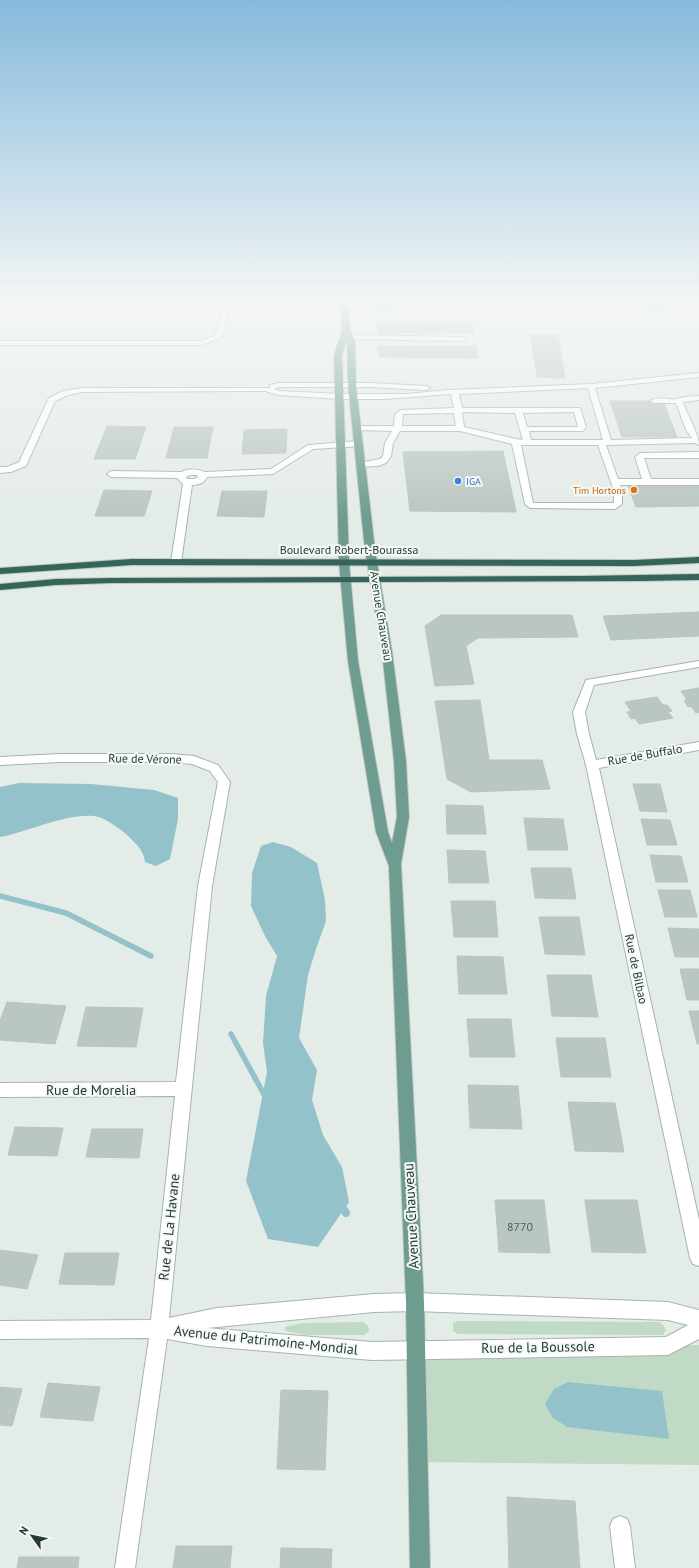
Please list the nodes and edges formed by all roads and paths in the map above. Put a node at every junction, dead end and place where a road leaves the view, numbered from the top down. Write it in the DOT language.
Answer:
graph roads {
  1 [pos="338,371"];
  2 [pos="352,371"];
  3 [pos="698,375"];
  4 [pos="338,385"];
  5 [pos="352,385"];
  6 [pos="590,386"];
  7 [pos="266,389"];
  8 [pos="452,392"];
  9 [pos="339,396"];
  10 [pos="353,396"];
  11 [pos="699,398"];
  12 [pos="654,401"];
  13 [pos="679,401"];
  14 [pos="458,410"];
  15 [pos="518,410"];
  16 [pos="357,428"];
  17 [pos="398,428"];
  18 [pos="460,429"];
  19 [pos="524,429"];
  20 [pos="695,430"];
  21 [pos="699,441"];
  22 [pos="516,442"];
  23 [pos="528,442"];
  24 [pos="604,443"];
  25 [pos="359,444"];
  26 [pos="341,445"];
  27 [pos="699,455"];
  28 [pos="361,465"];
  29 [pos="0,470"];
  30 [pos="112,474"];
  31 [pos="185,479"];
  32 [pos="614,482"];
  33 [pos="647,482"];
  34 [pos="699,482"];
  35 [pos="699,560"];
  36 [pos="176,562"];
  37 [pos="344,562"];
  38 [pos="373,562"];
  39 [pos="0,570"];
  40 [pos="699,577"];
  41 [pos="346,579"];
  42 [pos="375,580"];
  43 [pos="0,587"];
  44 [pos="699,664"];
  45 [pos="699,746"];
  46 [pos="0,761"];
  47 [pos="592,765"];
  48 [pos="395,864"];
  49 [pos="205,886"];
  50 [pos="183,1089"];
  51 [pos="0,1090"];
  52 [pos="699,1258"];
  53 [pos="415,1302"];
  54 [pos="699,1319"];
  55 [pos="699,1328"];
  56 [pos="159,1329"];
  57 [pos="0,1330"];
  58 [pos="416,1350"];
  59 [pos="372,1351"];
  60 [pos="620,1526"];
  61 [pos="126,1568"];
  62 [pos="420,1568"];
  63 [pos="625,1568"];
  1 -- 4 [label="main road, Avenue Chauveau"];
  2 -- 5 [label="main road, Avenue Chauveau"];
  3 -- 6 [label="street"];
  4 -- 5 [label="street"];
  4 -- 7 [label="street"];
  4 -- 9 [label="main road, Avenue Chauveau"];
  5 -- 8 [label="street"];
  5 -- 10 [label="main road, Avenue Chauveau"];
  6 -- 8 [label="street"];
  6 -- 24 [label="street"];
  7 -- 9 [label="street"];
  7 -- 29 [label="street"];
  8 -- 10 [label="street"];
  8 -- 14 [label="street"];
  9 -- 10 [label="street"];
  9 -- 26 [label="main road, Avenue Chauveau"];
  10 -- 16 [label="main road, Avenue Chauveau"];
  11 -- 13 [label="street"];
  12 -- 13 [label="street"];
  13 -- 20 [label="street"];
  14 -- 15 [label="street"];
  14 -- 17 [label="street"];
  14 -- 18 [label="street"];
  15 -- 19 [label="street"];
  15 -- 19 [label="street"];
  16 -- 17 [label="street"];
  16 -- 25 [label="main road, Avenue Chauveau"];
  17 -- 18 [label="street"];
  17 -- 28 [label="street"];
  18 -- 22 [label="street"];
  19 -- 23 [label="street"];
  20 -- 21 [label="street"];
  21 -- 24 [label="street"];
  22 -- 23 [label="street"];
  22 -- 32 [label="street"];
  23 -- 24 [label="street"];
  24 -- 32 [label="street"];
  25 -- 26 [label="street"];
  25 -- 28 [label="main road, Avenue Chauveau"];
  26 -- 31 [label="street"];
  26 -- 37 [label="main road, Avenue Chauveau"];
  27 -- 33 [label="street"];
  28 -- 38 [label="main road, Avenue Chauveau"];
  30 -- 31 [label="street"];
  31 -- 36 [label="street"];
  32 -- 33 [label="street"];
  33 -- 34 [label="street"];
  35 -- 38 [label="highway, Boulevard Robert-Bourassa"];
  36 -- 37 [label="highway, Boulevard Robert-Bourassa"];
  36 -- 39 [label="highway, Boulevard Robert-Bourassa"];
  37 -- 38 [label="highway, Boulevard Robert-Bourassa"];
  37 -- 41 [label="main road, Avenue Chauveau"];
  38 -- 42 [label="main road, Avenue Chauveau"];
  40 -- 42 [label="highway"];
  41 -- 42 [label="highway"];
  41 -- 43 [label="highway"];
  41 -- 48 [label="main road, Avenue Chauveau"];
  42 -- 48 [label="main road, Avenue Chauveau"];
  44 -- 47 [label="street, Rue de Bilbao"];
  45 -- 47 [label="street, Rue de Buffalo"];
  46 -- 49 [label="street, Rue de Vérone"];
  47 -- 52 [label="street, Rue de Bilbao"];
  48 -- 53 [label="main road, Avenue Chauveau"];
  49 -- 50 [label="street, Rue de La Havane"];
  50 -- 51 [label="street, Rue de Morelia"];
  50 -- 56 [label="street, Rue de La Havane"];
  53 -- 54 [label="street"];
  53 -- 56 [label="street, Avenue du Patrimoine-Mondial"];
  53 -- 58 [label="main road, Avenue Chauveau"];
  55 -- 58 [label="street, Rue de la Boussole"];
  56 -- 57 [label="street, Avenue du Patrimoine-Mondial"];
  56 -- 59 [label="street, Avenue du Patrimoine-Mondial"];
  56 -- 61 [label="street, Rue de La Havane"];
  58 -- 59 [label="street, Rue de la Boussole"];
  58 -- 62 [label="main road, Avenue Chauveau"];
  60 -- 63 [label="street"];
}
